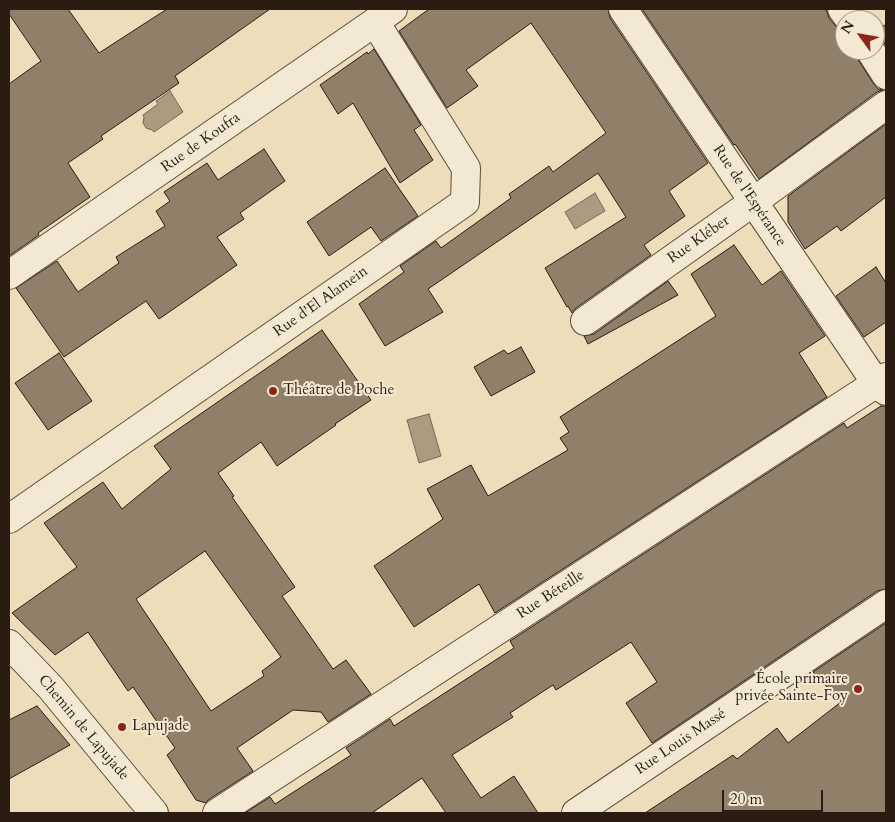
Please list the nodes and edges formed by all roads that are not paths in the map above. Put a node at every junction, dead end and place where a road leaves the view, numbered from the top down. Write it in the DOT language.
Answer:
graph roads {
  1 [pos="623,9"];
  2 [pos="384,16"];
  3 [pos="876,60"];
  4 [pos="886,75"];
  5 [pos="886,105"];
  6 [pos="753,202"];
  7 [pos="9,276"];
  8 [pos="585,321"];
  9 [pos="883,384"];
  10 [pos="9,519"];
  11 [pos="886,604"];
  12 [pos="9,644"];
  13 [pos="154,813"];
  14 [pos="217,813"];
  15 [pos="576,813"];
  1 -- 6 [label="street, Rue de l'Espérance"];
  2 -- 7 [label="street, Rue de Koufra"];
  2 -- 10 [label="street, Rue d'El Alamein"];
  3 -- 4 [label="street"];
  5 -- 6 [label="street, Rue Kléber"];
  6 -- 8 [label="street, Rue Kléber"];
  6 -- 9 [label="street, Rue de l'Espérance"];
  9 -- 14 [label="street, Rue Béteille"];
  11 -- 15 [label="street, Rue Louis Massé"];
  12 -- 13 [label="street, Chemin de Lapujade"];
}
